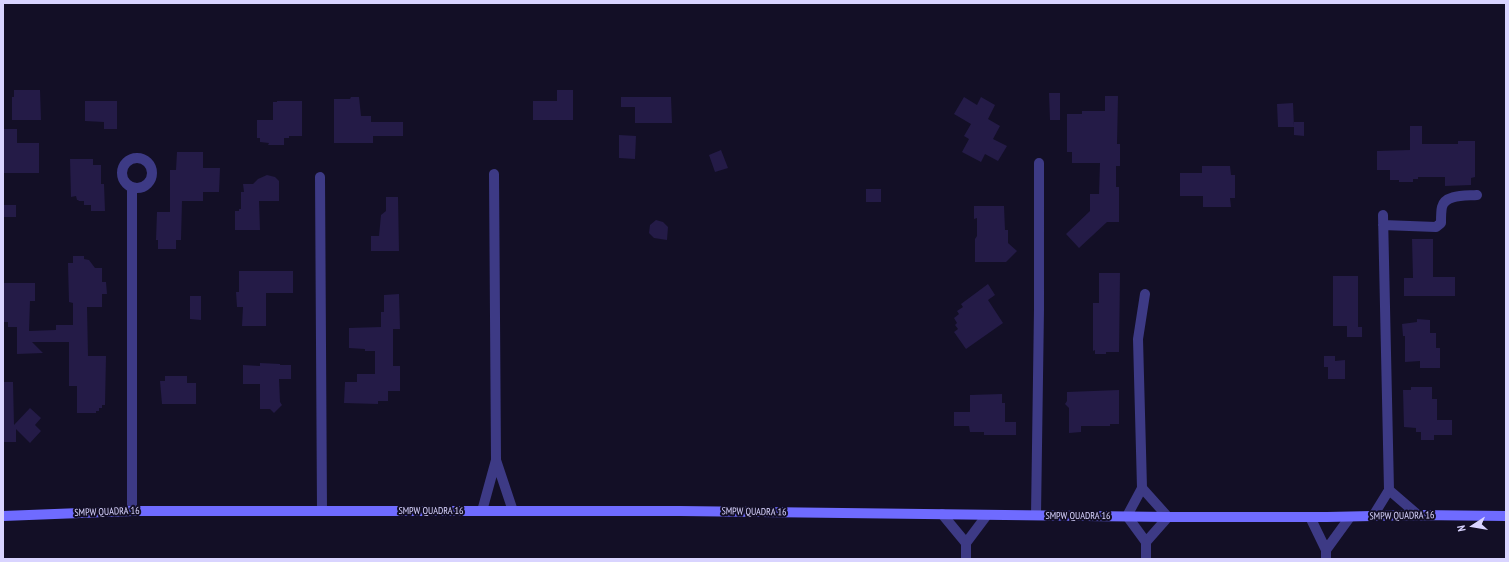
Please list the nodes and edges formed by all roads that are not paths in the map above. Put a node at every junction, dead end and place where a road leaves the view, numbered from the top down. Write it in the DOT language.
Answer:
graph roads {
  1 [pos="1039,163"];
  2 [pos="494,174"];
  3 [pos="320,177"];
  4 [pos="132,187"];
  5 [pos="1477,195"];
  6 [pos="1145,294"];
  7 [pos="496,460"];
  8 [pos="1142,488"];
  9 [pos="1389,490"];
  10 [pos="132,511"];
  11 [pos="322,511"];
  12 [pos="482,511"];
  13 [pos="513,511"];
  14 [pos="942,514"];
  15 [pos="986,515"];
  16 [pos="1418,515"];
  17 [pos="3,516"];
  18 [pos="1036,516"];
  19 [pos="1127,516"];
  20 [pos="1373,516"];
  21 [pos="1506,516"];
  22 [pos="1168,517"];
  23 [pos="1310,517"];
  24 [pos="1350,517"];
  25 [pos="1146,542"];
  26 [pos="966,543"];
  27 [pos="1326,554"];
  28 [pos="966,559"];
  29 [pos="1146,559"];
  1 -- 18 [label="street"];
  2 -- 7 [label="street"];
  3 -- 11 [label="street"];
  4 -- 10 [label="street"];
  5 -- 9 [label="street"];
  6 -- 8 [label="street"];
  7 -- 12 [label="street"];
  7 -- 13 [label="street"];
  8 -- 19 [label="street"];
  8 -- 22 [label="street"];
  9 -- 16 [label="street"];
  9 -- 20 [label="street"];
  10 -- 11 [label="street, SMPW QUADRA 16"];
  10 -- 17 [label="street, SMPW QUADRA 16"];
  11 -- 12 [label="street, SMPW QUADRA 16"];
  12 -- 13 [label="street, SMPW QUADRA 16"];
  13 -- 14 [label="street, SMPW QUADRA 16"];
  14 -- 15 [label="street, SMPW QUADRA 16"];
  14 -- 26 [label="street"];
  15 -- 18 [label="street, SMPW QUADRA 16"];
  15 -- 26 [label="street"];
  16 -- 20 [label="street, SMPW QUADRA 16"];
  16 -- 21 [label="street, SMPW QUADRA 16"];
  18 -- 19 [label="street, SMPW QUADRA 16"];
  19 -- 22 [label="street, SMPW QUADRA 16"];
  19 -- 25 [label="street"];
  20 -- 24 [label="street, SMPW QUADRA 16"];
  22 -- 23 [label="street, SMPW QUADRA 16"];
  22 -- 25 [label="street"];
  23 -- 24 [label="street, SMPW QUADRA 16"];
  23 -- 27 [label="street"];
  24 -- 27 [label="street"];
  25 -- 29 [label="street"];
  26 -- 28 [label="street"];
}
